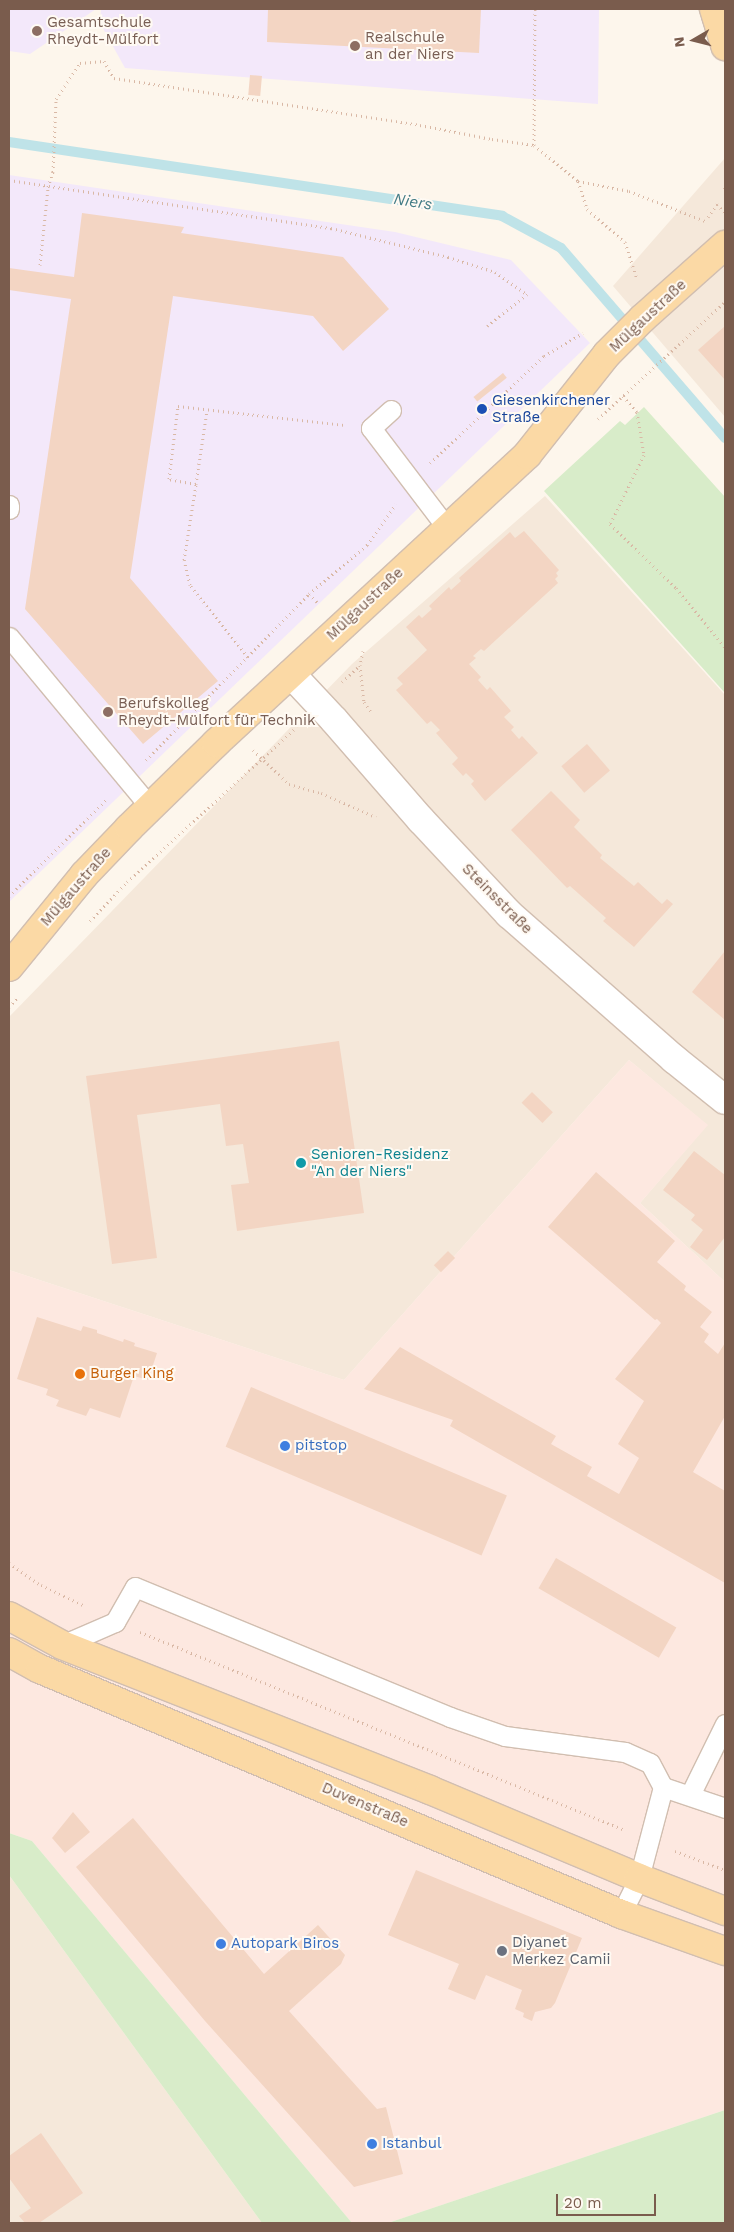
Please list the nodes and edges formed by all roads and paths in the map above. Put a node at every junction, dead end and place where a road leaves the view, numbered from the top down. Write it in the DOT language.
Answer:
graph roads {
  1 [pos="535,9"];
  2 [pos="714,9"];
  3 [pos="725,46"];
  4 [pos="534,145"];
  5 [pos="9,180"];
  6 [pos="578,181"];
  7 [pos="48,187"];
  8 [pos="725,213"];
  9 [pos="725,246"];
  10 [pos="40,265"];
  11 [pos="637,279"];
  12 [pos="725,302"];
  13 [pos="487,326"];
  14 [pos="586,330"];
  15 [pos="207,410"];
  16 [pos="391,410"];
  17 [pos="372,428"];
  18 [pos="412,482"];
  19 [pos="196,484"];
  20 [pos="447,528"];
  21 [pos="9,637"];
  22 [pos="725,647"];
  23 [pos="363,650"];
  24 [pos="248,657"];
  25 [pos="360,665"];
  26 [pos="291,674"];
  27 [pos="126,779"];
  28 [pos="150,808"];
  29 [pos="421,820"];
  30 [pos="9,896"];
  31 [pos="87,924"];
  32 [pos="9,967"];
  33 [pos="21,994"];
  34 [pos="9,1007"];
  35 [pos="725,1100"];
  36 [pos="9,1563"];
  37 [pos="9,1616"];
  38 [pos="115,1622"];
  39 [pos="62,1645"];
  40 [pos="9,1652"];
  41 [pos="725,1724"];
  42 [pos="663,1787"];
  43 [pos="690,1795"];
  44 [pos="725,1808"];
  45 [pos="650,1840"];
  46 [pos="725,1870"];
  47 [pos="639,1878"];
  48 [pos="725,1911"];
  49 [pos="621,1914"];
  50 [pos="725,1951"];
  1 -- 4 [label="path"];
  2 -- 3 [label="main road"];
  4 -- 6 [label="path"];
  4 -- 7 [label="path"];
  5 -- 7 [label="path"];
  6 -- 8 [label="path"];
  6 -- 11 [label="path"];
  7 -- 10 [label="path"];
  7 -- 13 [label="path"];
  9 -- 20 [label="main road, Mülgaustraße"];
  12 -- 22 [label="path"];
  14 -- 18 [label="path"];
  15 -- 17 [label="path"];
  15 -- 19 [label="path"];
  15 -- 19 [label="path"];
  16 -- 17 [label="lane"];
  17 -- 18 [label="lane"];
  18 -- 20 [label="lane"];
  18 -- 24 [label="path"];
  19 -- 24 [label="path"];
  20 -- 26 [label="main road, Mülgaustraße"];
  21 -- 27 [label="lane"];
  23 -- 25 [label="path"];
  24 -- 27 [label="path"];
  26 -- 28 [label="main road, Mülgaustraße"];
  26 -- 29 [label="street, Steinsstraße"];
  27 -- 28 [label="lane"];
  27 -- 30 [label="path"];
  28 -- 32 [label="main road, Mülgaustraße"];
  29 -- 31 [label="path"];
  29 -- 35 [label="street, Steinsstraße"];
  33 -- 34 [label="path"];
  36 -- 38 [label="path"];
  37 -- 39 [label="main road"];
  38 -- 39 [label="lane"];
  38 -- 42 [label="lane"];
  38 -- 45 [label="path"];
  39 -- 47 [label="main road"];
  40 -- 49 [label="main road, Duvenstraße"];
  41 -- 43 [label="lane"];
  42 -- 43 [label="lane"];
  42 -- 45 [label="lane"];
  43 -- 44 [label="lane"];
  45 -- 46 [label="path"];
  45 -- 47 [label="lane"];
  47 -- 48 [label="main road"];
  47 -- 49 [label="lane"];
  49 -- 50 [label="main road, Duvenstraße"];
}
